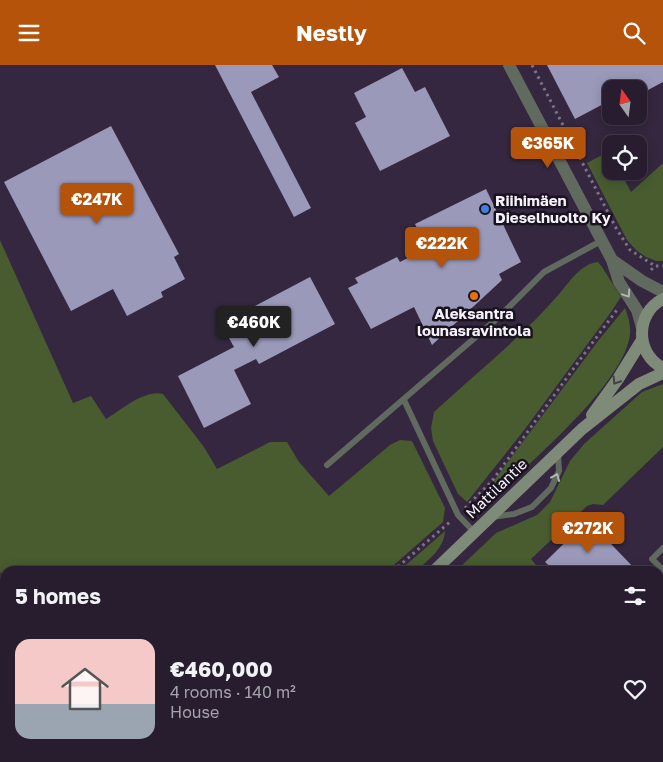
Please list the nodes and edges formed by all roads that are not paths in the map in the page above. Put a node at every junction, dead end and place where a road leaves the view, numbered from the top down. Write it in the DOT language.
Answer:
graph roads {
  1 [pos="509,65"];
  2 [pos="601,241"];
  3 [pos="612,261"];
  4 [pos="663,292"];
  5 [pos="663,299"];
  6 [pos="642,334"];
  7 [pos="663,368"];
  8 [pos="663,373"];
  9 [pos="404,400"];
  10 [pos="582,429"];
  11 [pos="558,452"];
  12 [pos="328,465"];
  13 [pos="489,517"];
  14 [pos="474,532"];
  15 [pos="663,547"];
  16 [pos="439,566"];
  17 [pos="659,566"];
  1 -- 2 [label="street"];
  2 -- 3 [label="street"];
  2 -- 9 [label="lane"];
  3 -- 4 [label="street"];
  3 -- 6 [label="street, one-way"];
  5 -- 6 [label="street, Mattilantie"];
  6 -- 7 [label="street"];
  6 -- 10 [label="street, Mattilantie, one-way"];
  8 -- 10 [label="street, Mattilantie"];
  9 -- 12 [label="lane"];
  9 -- 14 [label="lane"];
  10 -- 11 [label="street, Mattilantie"];
  11 -- 13 [label="street, Mattilantie"];
  13 -- 11 [label="lane, one-way"];
  13 -- 14 [label="street, Mattilantie"];
  14 -- 16 [label="street, Mattilantie"];
  15 -- 17 [label="lane"];
}
